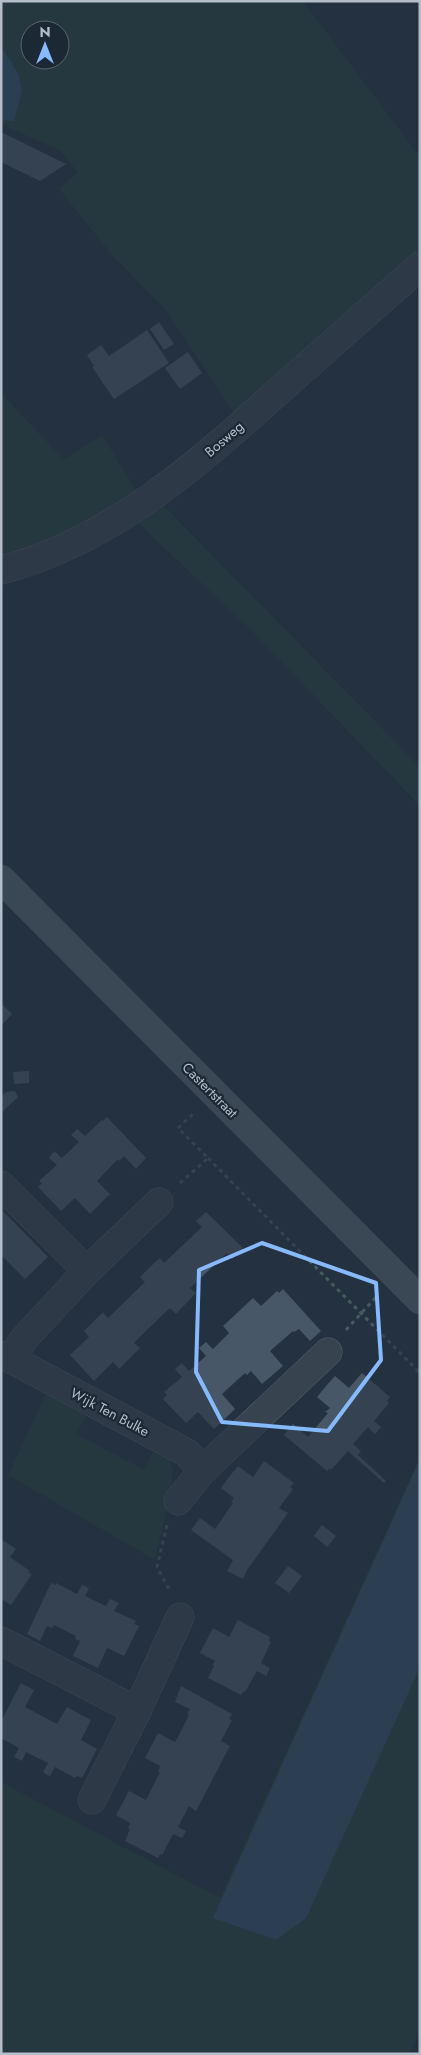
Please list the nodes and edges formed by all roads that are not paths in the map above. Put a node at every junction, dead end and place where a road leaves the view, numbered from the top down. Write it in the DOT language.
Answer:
graph roads {
  1 [pos="420,266"];
  2 [pos="1,570"];
  3 [pos="1,879"];
  4 [pos="1,1185"];
  5 [pos="159,1202"];
  6 [pos="87,1270"];
  7 [pos="420,1300"];
  8 [pos="328,1352"];
  9 [pos="7,1357"];
  10 [pos="203,1470"];
  11 [pos="178,1502"];
  12 [pos="180,1617"];
  13 [pos="1,1641"];
  14 [pos="137,1711"];
  15 [pos="92,1800"];
  1 -- 2 [label="street, Bosweg"];
  3 -- 7 [label="main road, Castertstraat"];
  4 -- 6 [label="street"];
  5 -- 6 [label="street, Wijk Ten Bulke"];
  6 -- 9 [label="street, Wijk Ten Bulke"];
  8 -- 10 [label="street"];
  9 -- 10 [label="street, Wijk Ten Bulke"];
  10 -- 11 [label="street"];
  12 -- 14 [label="street"];
  13 -- 14 [label="street"];
  14 -- 15 [label="street"];
}
